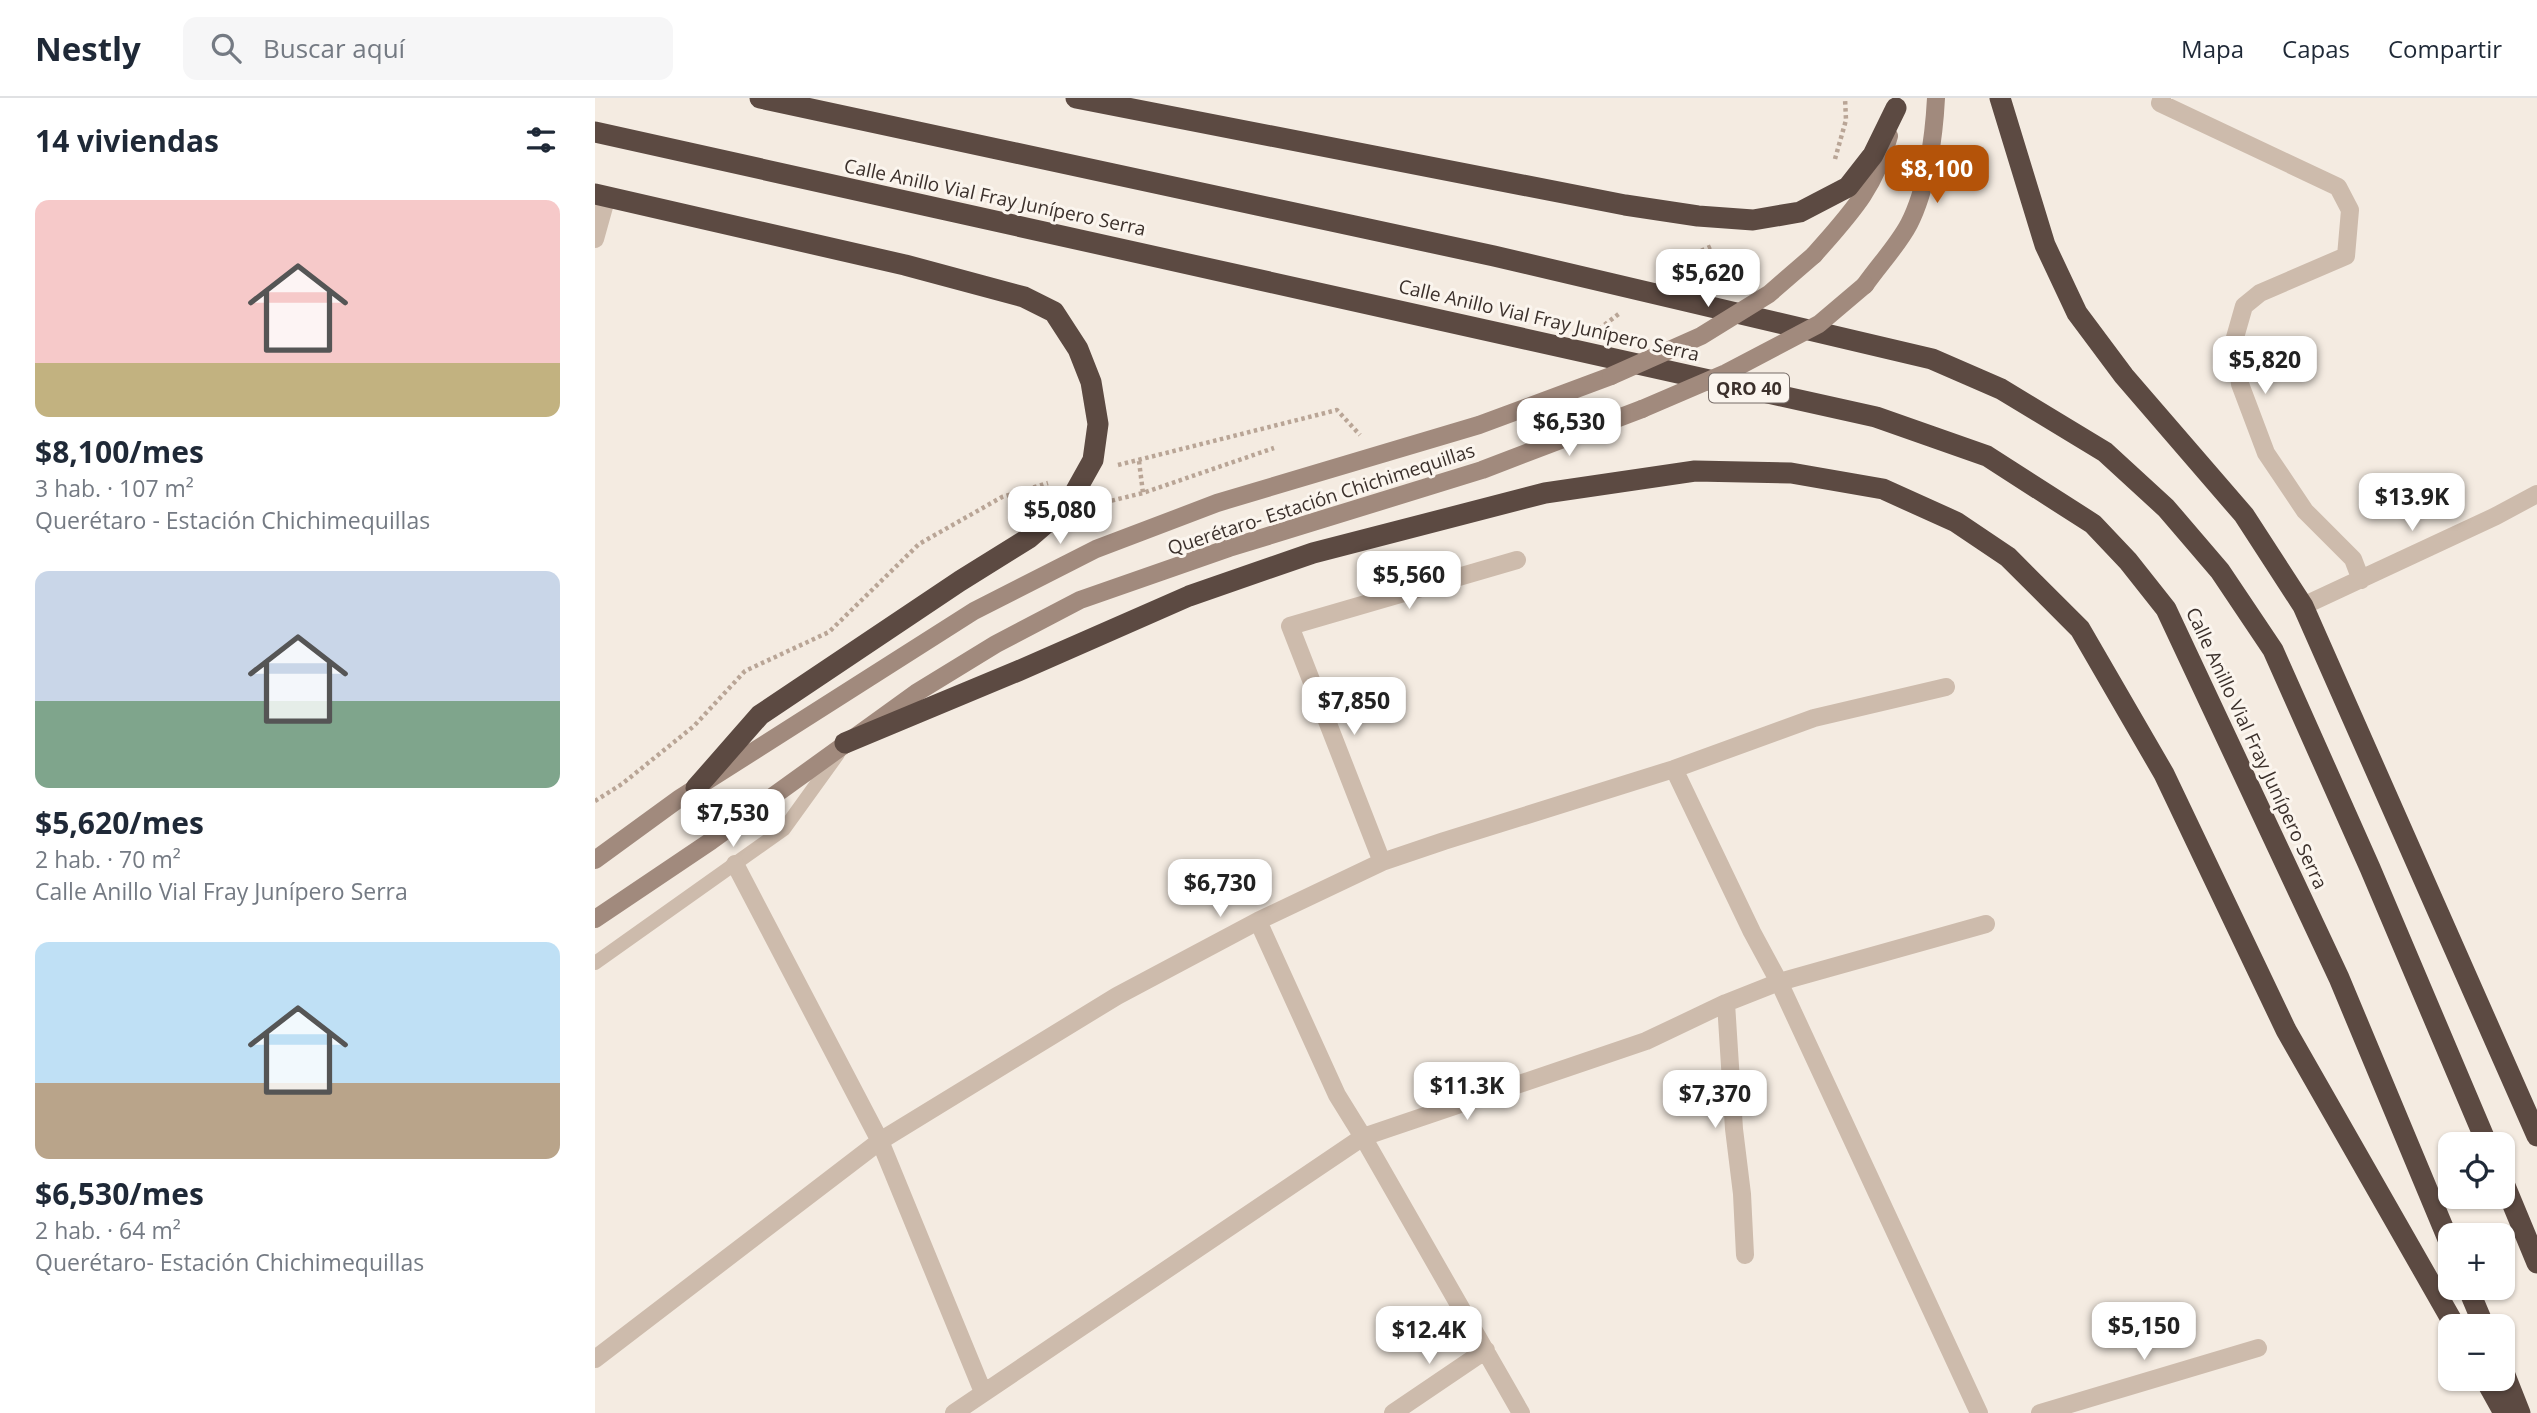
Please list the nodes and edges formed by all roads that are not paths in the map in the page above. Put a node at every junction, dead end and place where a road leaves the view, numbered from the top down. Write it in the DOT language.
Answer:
graph roads {
  1 [pos="760,98"];
  2 [pos="1076,98"];
  3 [pos="1936,98"];
  4 [pos="2000,98"];
  5 [pos="2161,101"];
  6 [pos="1896,103"];
  7 [pos="595,132"];
  8 [pos="601,195"];
  9 [pos="595,239"];
  10 [pos="2537,495"];
  11 [pos="1517,560"];
  12 [pos="2361,580"];
  13 [pos="2303,606"];
  14 [pos="1946,687"];
  15 [pos="845,743"];
  16 [pos="1674,769"];
  17 [pos="697,788"];
  18 [pos="595,860"];
  19 [pos="1382,862"];
  20 [pos="735,864"];
  21 [pos="595,919"];
  22 [pos="1258,920"];
  23 [pos="1986,924"];
  24 [pos="595,962"];
  25 [pos="1779,982"];
  26 [pos="1726,1003"];
  27 [pos="2482,1132"];
  28 [pos="2537,1136"];
  29 [pos="1363,1137"];
  30 [pos="880,1141"];
  31 [pos="2515,1209"];
  32 [pos="2441,1223"];
  33 [pos="1745,1255"];
  34 [pos="2537,1263"];
  35 [pos="2448,1314"];
  36 [pos="2257,1348"];
  37 [pos="1486,1350"];
  38 [pos="595,1359"];
  39 [pos="2492,1391"];
  40 [pos="2512,1391"];
  41 [pos="983,1392"];
  42 [pos="954,1413"];
  43 [pos="1393,1413"];
  44 [pos="1521,1413"];
  45 [pos="1979,1413"];
  46 [pos="2041,1413"];
  47 [pos="2504,1413"];
  48 [pos="2521,1413"];
  1 -- 27 [label="highway"];
  2 -- 6 [label="highway"];
  3 -- 15 [label="main road, Querétaro- Estación Chichimequillas, bridge"];
  4 -- 13 [label="highway"];
  5 -- 12 [label="street"];
  6 -- 17 [label="main road, Querétaro- Estación Chichimequillas, bridge"];
  7 -- 32 [label="highway, Calle Anillo Vial Fray Junípero Serra / QRO 40"];
  8 -- 9 [label="street"];
  8 -- 17 [label="highway"];
  10 -- 12 [label="street"];
  11 -- 19 [label="street"];
  12 -- 13 [label="street"];
  13 -- 28 [label="highway"];
  14 -- 16 [label="street"];
  15 -- 20 [label="lane"];
  15 -- 21 [label="main road, Querétaro- Estación Chichimequillas"];
  15 -- 35 [label="highway"];
  16 -- 19 [label="street"];
  16 -- 25 [label="street"];
  17 -- 18 [label="main road, Querétaro- Estación Chichimequillas"];
  19 -- 22 [label="street"];
  20 -- 24 [label="lane"];
  20 -- 30 [label="street"];
  22 -- 29 [label="street"];
  22 -- 30 [label="street"];
  23 -- 25 [label="street"];
  25 -- 26 [label="street"];
  25 -- 45 [label="street"];
  26 -- 29 [label="street"];
  26 -- 33 [label="street"];
  29 -- 37 [label="street"];
  29 -- 41 [label="street"];
  30 -- 38 [label="street"];
  30 -- 41 [label="street"];
  31 -- 34 [label="highway"];
  36 -- 46 [label="street"];
  37 -- 43 [label="street"];
  37 -- 44 [label="street"];
  39 -- 47 [label="highway"];
  40 -- 48 [label="highway"];
  41 -- 42 [label="street"];
}
